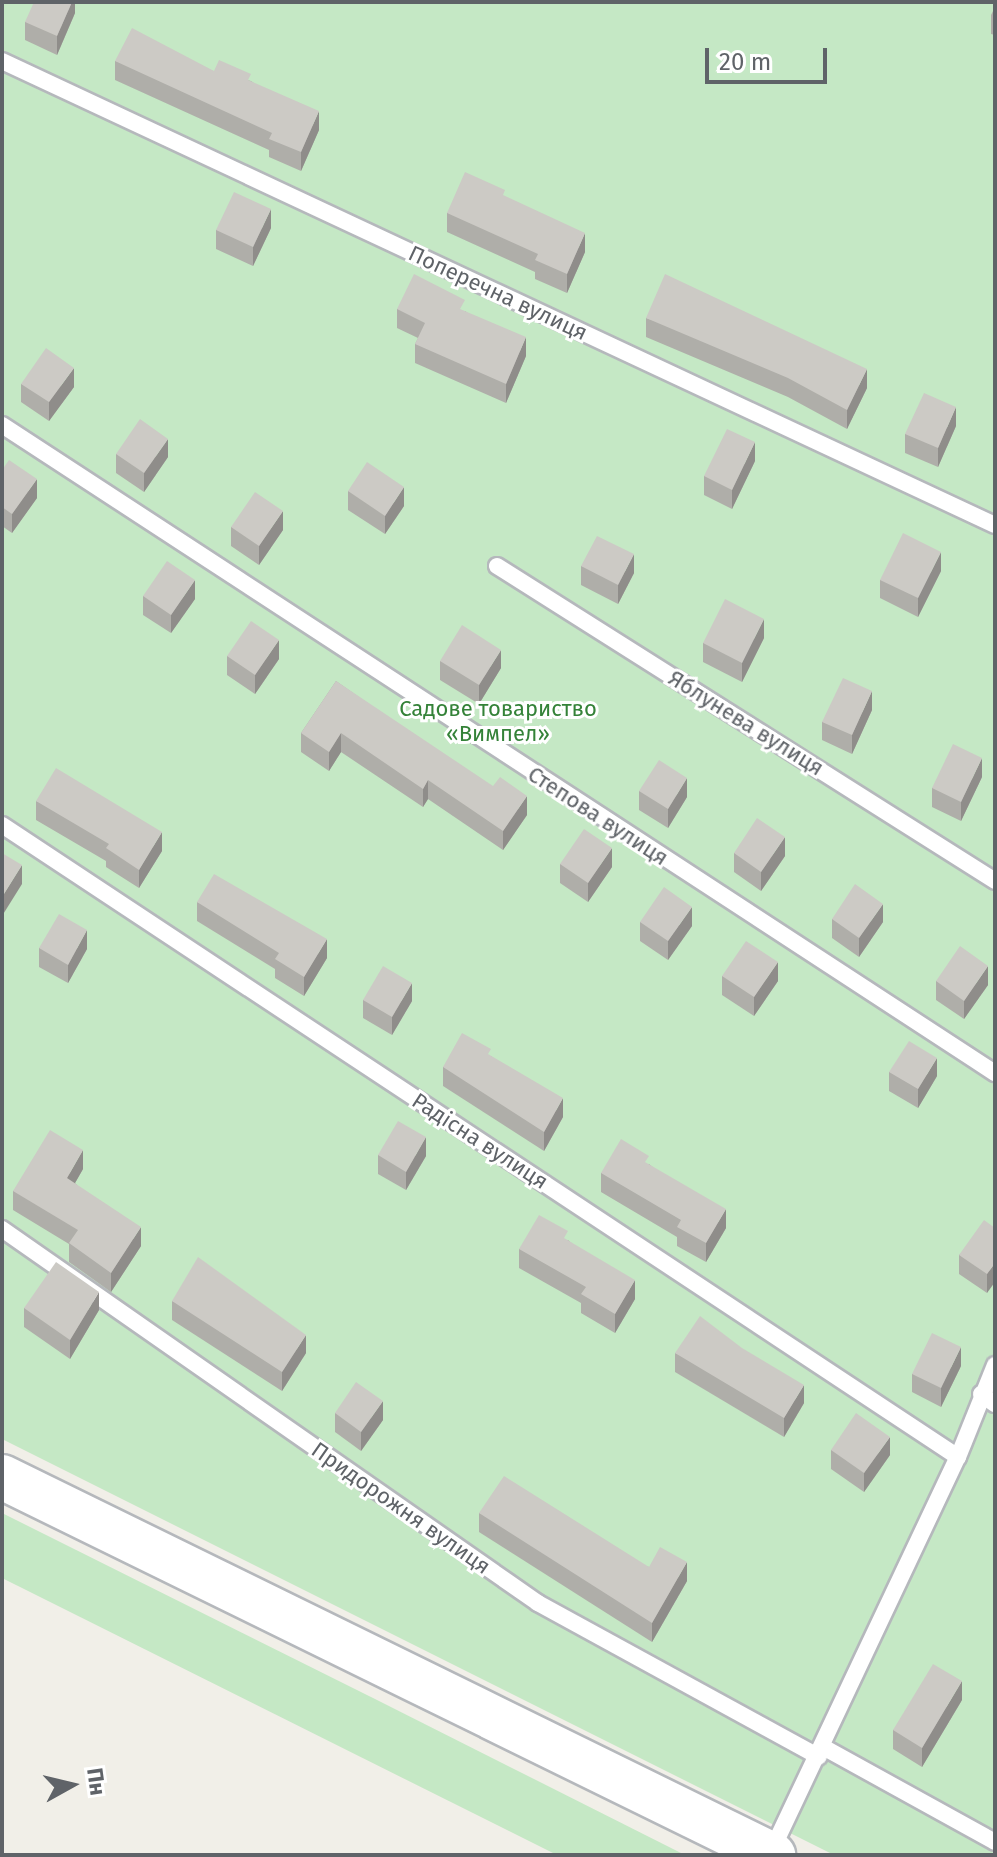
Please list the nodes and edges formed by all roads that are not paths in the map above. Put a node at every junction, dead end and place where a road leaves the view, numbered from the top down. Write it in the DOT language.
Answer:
graph roads {
  1 [pos="2,61"];
  2 [pos="2,425"];
  3 [pos="995,525"];
  4 [pos="497,566"];
  5 [pos="2,825"];
  6 [pos="995,881"];
  7 [pos="995,1073"];
  8 [pos="2,1229"];
  9 [pos="995,1365"];
  10 [pos="988,1399"];
  11 [pos="958,1457"];
  12 [pos="2,1477"];
  13 [pos="821,1752"];
  14 [pos="995,1842"];
  15 [pos="772,1854"];
  1 -- 3 [label="lane, Поперечна вулиця"];
  2 -- 7 [label="lane, Степова вулиця"];
  4 -- 6 [label="lane, Яблунева вулиця"];
  5 -- 11 [label="lane, Радісна вулиця"];
  8 -- 13 [label="lane, Придорожня вулиця"];
  9 -- 10 [label="lane"];
  10 -- 11 [label="lane"];
  11 -- 13 [label="lane"];
  12 -- 15 [label="street"];
  13 -- 14 [label="lane, Придорожня вулиця"];
  13 -- 15 [label="lane"];
}
